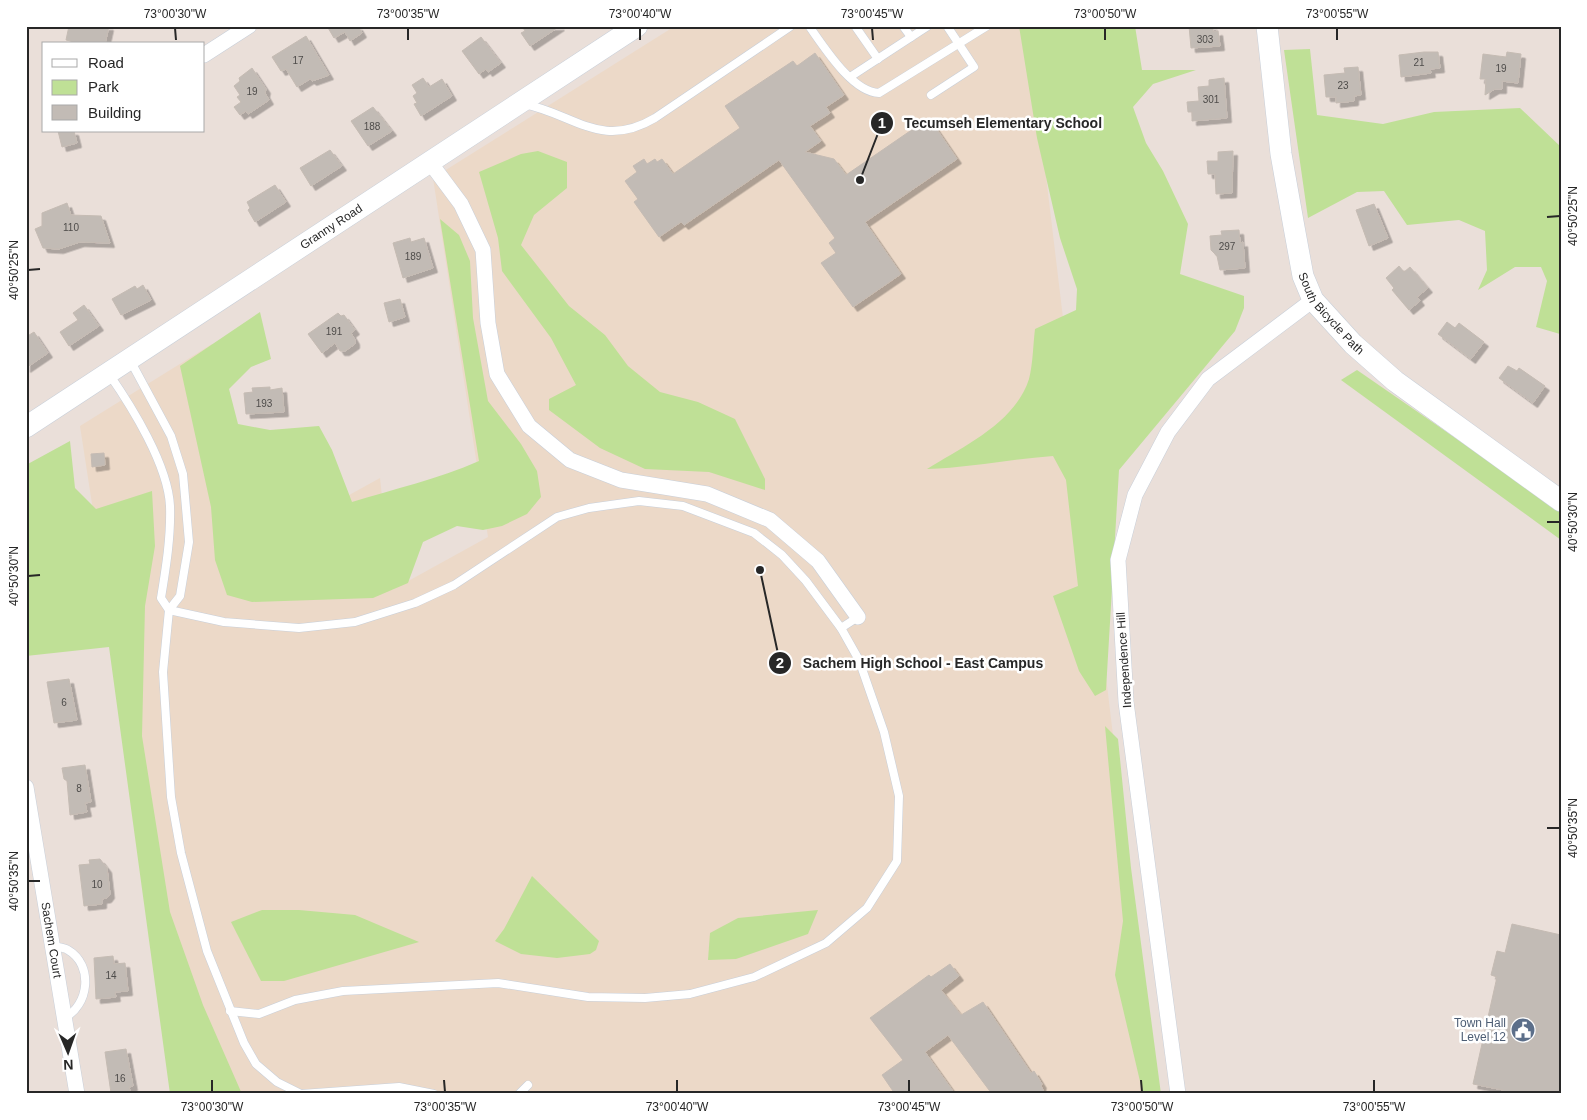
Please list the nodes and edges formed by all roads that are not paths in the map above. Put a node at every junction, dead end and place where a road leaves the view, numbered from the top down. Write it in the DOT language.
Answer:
graph roads {
  1 [pos="249,26"];
  2 [pos="637,26"];
  3 [pos="791,26"];
  4 [pos="809,26"];
  5 [pos="855,26"];
  6 [pos="903,26"];
  7 [pos="928,26"];
  8 [pos="947,26"];
  9 [pos="987,26"];
  10 [pos="1267,26"];
  11 [pos="910,37"];
  12 [pos="960,45"];
  13 [pos="205,54"];
  14 [pos="878,58"];
  15 [pos="850,77"];
  16 [pos="931,95"];
  17 [pos="517,103"];
  18 [pos="429,161"];
  19 [pos="1313,300"];
  20 [pos="129,358"];
  21 [pos="108,372"];
  22 [pos="26,427"];
  23 [pos="1561,501"];
  24 [pos="169,610"];
  25 [pos="858,617"];
  26 [pos="841,628"];
  27 [pos="26,787"];
  28 [pos="52,946"];
  29 [pos="230,1011"];
  30 [pos="64,1018"];
  31 [pos="528,1085"];
  32 [pos="76,1094"];
  33 [pos="301,1094"];
  34 [pos="434,1094"];
  35 [pos="520,1094"];
  36 [pos="1178,1094"];
  1 -- 13 [label="street"];
  2 -- 17 [label="street, Granny Road"];
  3 -- 17 [label="lane"];
  4 -- 15 [label="lane"];
  5 -- 14 [label="lane"];
  6 -- 11 [label="lane"];
  7 -- 11 [label="lane"];
  8 -- 12 [label="lane"];
  9 -- 12 [label="lane"];
  10 -- 19 [label="street, South Bicycle Path"];
  11 -- 14 [label="lane"];
  12 -- 15 [label="lane"];
  12 -- 16 [label="lane"];
  14 -- 15 [label="lane"];
  17 -- 18 [label="street, Granny Road"];
  18 -- 20 [label="street, Granny Road"];
  18 -- 25 [label="street"];
  19 -- 23 [label="street, South Bicycle Path"];
  19 -- 36 [label="street, Independence Hill"];
  20 -- 21 [label="street, Granny Road"];
  20 -- 24 [label="lane"];
  21 -- 22 [label="street, Granny Road"];
  21 -- 24 [label="lane"];
  24 -- 26 [label="lane"];
  24 -- 29 [label="lane"];
  25 -- 26 [label="lane"];
  26 -- 29 [label="lane"];
  27 -- 28 [label="street, Sachem Court"];
  28 -- 30 [label="street, Sachem Court"];
  28 -- 30 [label="lane"];
  29 -- 33 [label="lane"];
  30 -- 32 [label="street, Sachem Court"];
  31 -- 35 [label="lane"];
  33 -- 34 [label="lane"];
}
